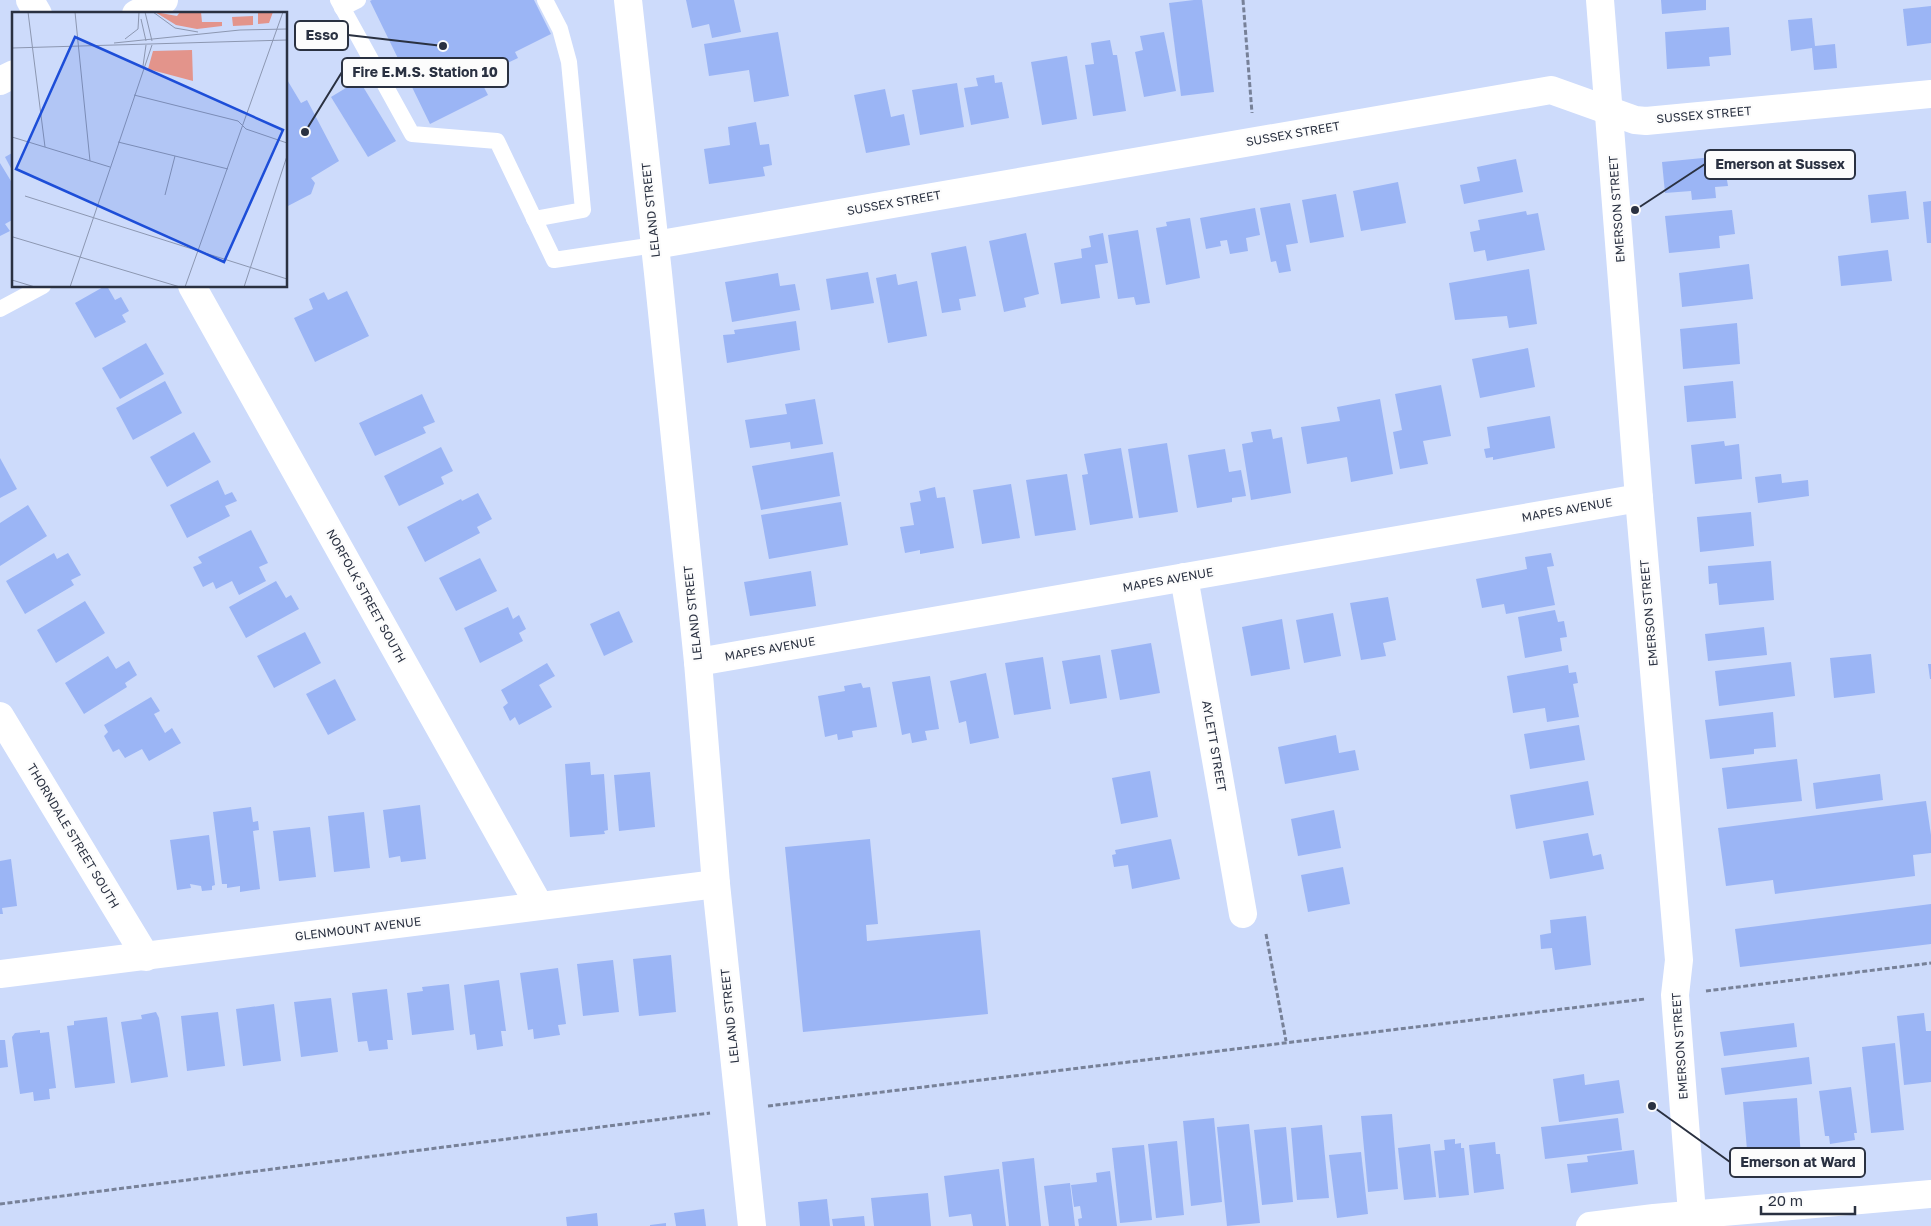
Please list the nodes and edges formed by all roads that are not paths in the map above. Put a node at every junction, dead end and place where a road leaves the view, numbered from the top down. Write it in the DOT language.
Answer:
graph roads {
  1 [pos="30,0"];
  2 [pos="164,0"];
  3 [pos="358,0"];
  4 [pos="545,0"];
  5 [pos="628,0"];
  6 [pos="1600,0"];
  7 [pos="340,4"];
  8 [pos="37,12"];
  9 [pos="140,12"];
  10 [pos="12,75"];
  11 [pos="0,81"];
  12 [pos="1931,94"];
  13 [pos="1609,110"];
  14 [pos="534,219"];
  15 [pos="655,245"];
  16 [pos="39,288"];
  17 [pos="193,288"];
  18 [pos="0,309"];
  19 [pos="1639,498"];
  20 [pos="1184,577"];
  21 [pos="698,662"];
  22 [pos="0,716"];
  23 [pos="716,884"];
  24 [pos="539,905"];
  25 [pos="1243,914"];
  26 [pos="146,957"];
  27 [pos="0,974"];
  28 [pos="1931,1194"];
  29 [pos="1693,1221"];
  30 [pos="752,1226"];
  31 [pos="1590,1226"];
  1 -- 8 [label="street"];
  2 -- 9 [label="street"];
  3 -- 7 [label="lane"];
  4 -- 14 [label="lane"];
  5 -- 15 [label="street, LELAND STREET"];
  6 -- 13 [label="street, EMERSON STREET"];
  7 -- 14 [label="lane"];
  10 -- 11 [label="street"];
  12 -- 13 [label="street, SUSSEX STREET"];
  13 -- 15 [label="street, SUSSEX STREET"];
  13 -- 19 [label="street, EMERSON STREET"];
  14 -- 15 [label="lane"];
  15 -- 21 [label="street, LELAND STREET"];
  16 -- 18 [label="lane"];
  17 -- 24 [label="street, NORFOLK STREET SOUTH"];
  19 -- 20 [label="street, MAPES AVENUE"];
  19 -- 29 [label="street, EMERSON STREET"];
  20 -- 21 [label="street, MAPES AVENUE"];
  20 -- 25 [label="street, AYLETT STREET"];
  21 -- 23 [label="street, LELAND STREET"];
  22 -- 26 [label="street, THORNDALE STREET SOUTH"];
  23 -- 24 [label="street, GLENMOUNT AVENUE"];
  23 -- 30 [label="street, LELAND STREET"];
  24 -- 26 [label="street, GLENMOUNT AVENUE"];
  26 -- 27 [label="street, GLENMOUNT AVENUE"];
  28 -- 29 [label="street"];
  29 -- 31 [label="street"];
}
